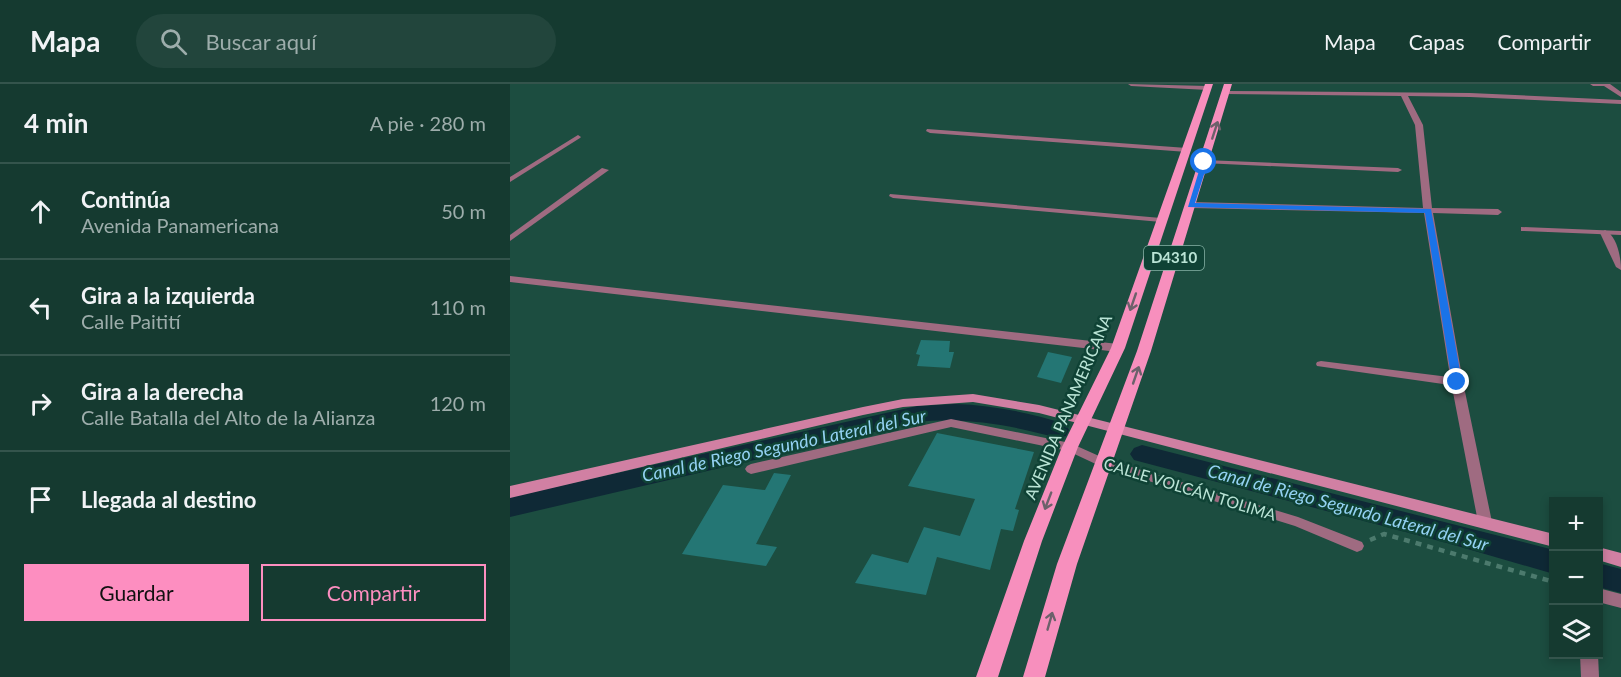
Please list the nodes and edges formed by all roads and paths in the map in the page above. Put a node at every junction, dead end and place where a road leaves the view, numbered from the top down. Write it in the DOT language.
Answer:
graph roads {
  1 [pos="1131,84"];
  2 [pos="1593,84"];
  3 [pos="1606,84"];
  4 [pos="1209,86"];
  5 [pos="1228,89"];
  6 [pos="1403,94"];
  7 [pos="1621,95"];
  8 [pos="1621,102"];
  9 [pos="930,130"];
  10 [pos="578,138"];
  11 [pos="1187,150"];
  12 [pos="1204,162"];
  13 [pos="605,170"];
  14 [pos="1398,170"];
  15 [pos="510,180"];
  16 [pos="893,196"];
  17 [pos="1191,205"];
  18 [pos="1428,211"];
  19 [pos="1498,212"];
  20 [pos="1161,220"];
  21 [pos="1524,229"];
  22 [pos="1605,232"];
  23 [pos="1621,233"];
  24 [pos="510,239"];
  25 [pos="1621,267"];
  26 [pos="510,279"];
  27 [pos="1118,348"];
  28 [pos="1321,364"];
  29 [pos="1457,382"];
  30 [pos="1081,421"];
  31 [pos="1116,430"];
  32 [pos="1070,447"];
  33 [pos="1104,463"];
  34 [pos="751,469"];
  35 [pos="510,492"];
  36 [pos="1485,522"];
  37 [pos="1549,540"];
  38 [pos="1357,546"];
  39 [pos="1603,555"];
  40 [pos="1621,560"];
  41 [pos="1549,581"];
  42 [pos="1603,595"];
  43 [pos="1621,601"];
  44 [pos="1589,659"];
  45 [pos="987,677"];
  46 [pos="1034,677"];
  47 [pos="1590,677"];
  1 -- 4 [label="street"];
  2 -- 3 [label="street"];
  3 -- 7 [label="street"];
  4 -- 11 [label="main road, AVENIDA PANAMERICANA / D4310"];
  5 -- 6 [label="street"];
  12 -- 5 [label="main road, D4310, one-way"];
  6 -- 8 [label="street"];
  6 -- 18 [label="street"];
  9 -- 11 [label="street"];
  10 -- 15 [label="lane"];
  11 -- 20 [label="main road, AVENIDA PANAMERICANA / D4310"];
  12 -- 14 [label="lane"];
  12 -- 17 [label="main road, D4310"];
  13 -- 24 [label="lane"];
  16 -- 20 [label="lane"];
  17 -- 18 [label="street"];
  31 -- 17 [label="main road, D4310, one-way"];
  18 -- 19 [label="street"];
  18 -- 29 [label="street"];
  20 -- 27 [label="main road, AVENIDA PANAMERICANA / D4310, one-way"];
  21 -- 22 [label="lane"];
  22 -- 23 [label="lane"];
  22 -- 25 [label="street"];
  26 -- 27 [label="street"];
  27 -- 30 [label="main road, AVENIDA PANAMERICANA / D4310"];
  28 -- 29 [label="lane"];
  29 -- 36 [label="street"];
  30 -- 31 [label="street"];
  30 -- 32 [label="main road, AVENIDA PANAMERICANA / D4310"];
  30 -- 35 [label="street"];
  31 -- 33 [label="main road, D4310"];
  31 -- 36 [label="street"];
  32 -- 33 [label="lane, CALLE VOLCÁN TOLIMA"];
  32 -- 34 [label="lane, CALLE VOLCÁN TOLIMA"];
  32 -- 45 [label="main road, AVENIDA PANAMERICANA / D4310, one-way"];
  33 -- 38 [label="lane, CALLE VOLCÁN TOLIMA"];
  46 -- 33 [label="main road, D4310, one-way"];
  36 -- 37 [label="street"];
  38 -- 41 [label="path"];
  39 -- 40 [label="street"];
  42 -- 43 [label="street"];
  44 -- 47 [label="street"];
}
